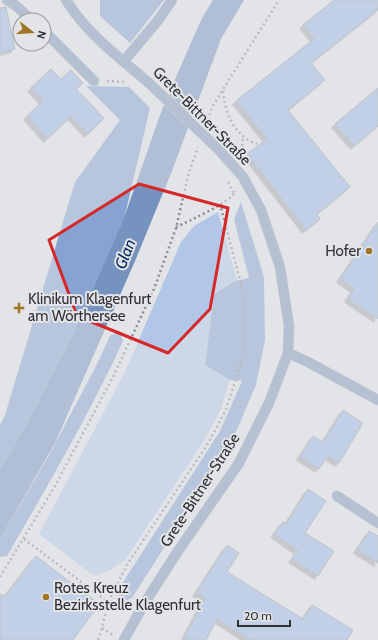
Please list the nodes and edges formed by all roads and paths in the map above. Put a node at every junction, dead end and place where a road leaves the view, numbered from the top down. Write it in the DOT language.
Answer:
graph roads {
  1 [pos="7,0"];
  2 [pos="66,0"];
  3 [pos="172,0"];
  4 [pos="279,0"];
  5 [pos="23,12"];
  6 [pos="52,39"];
  7 [pos="124,61"];
  8 [pos="94,81"];
  9 [pos="131,82"];
  10 [pos="223,90"];
  11 [pos="208,121"];
  12 [pos="200,142"];
  13 [pos="257,144"];
  14 [pos="235,194"];
  15 [pos="220,204"];
  16 [pos="176,228"];
  17 [pos="288,353"];
  18 [pos="378,400"];
  19 [pos="337,496"];
  20 [pos="378,523"];
  21 [pos="24,539"];
  22 [pos="0,577"];
  23 [pos="108,602"];
  24 [pos="98,640"];
  25 [pos="124,640"];
  1 -- 5 [label="street"];
  2 -- 7 [label="street, Grete-Bittner-Straße"];
  3 -- 7 [label="street"];
  4 -- 10 [label="path"];
  6 -- 8 [label="street"];
  7 -- 17 [label="street, Grete-Bittner-Straße, bridge"];
  8 -- 9 [label="path"];
  10 -- 11 [label="path"];
  10 -- 13 [label="path"];
  12 -- 16 [label="path"];
  14 -- 15 [label="path"];
  15 -- 16 [label="path"];
  15 -- 23 [label="path"];
  16 -- 21 [label="path"];
  17 -- 18 [label="street"];
  17 -- 25 [label="street, Grete-Bittner-Straße"];
  19 -- 20 [label="street"];
  21 -- 22 [label="path"];
  21 -- 23 [label="path"];
  23 -- 24 [label="path"];
}
